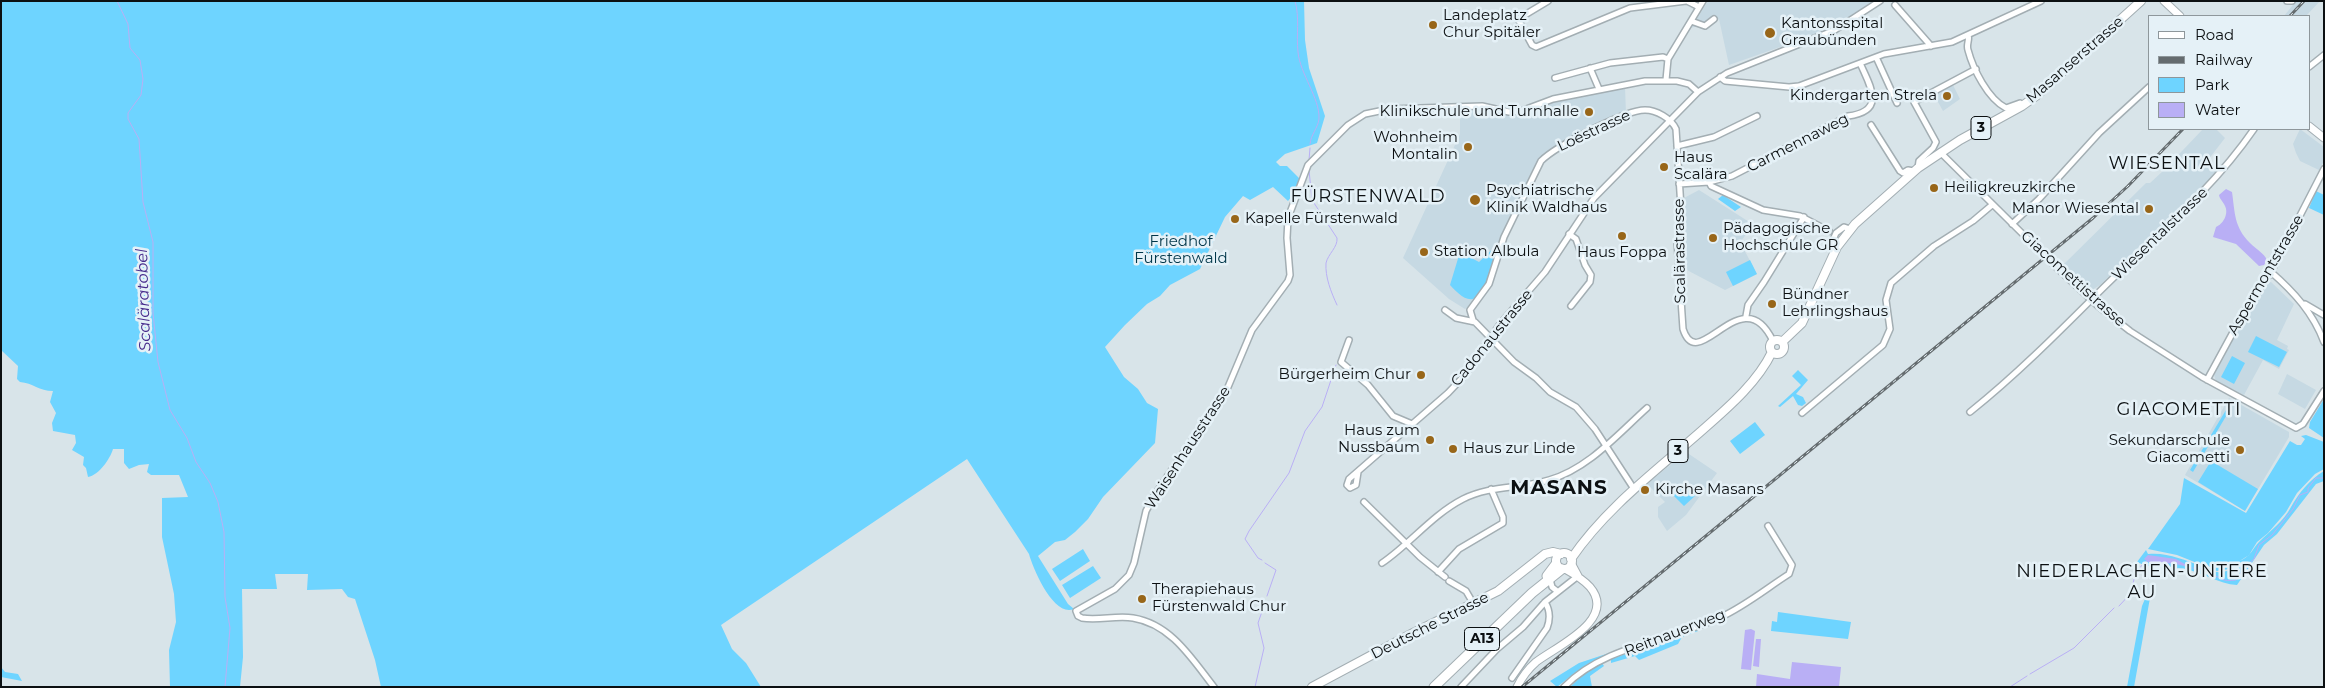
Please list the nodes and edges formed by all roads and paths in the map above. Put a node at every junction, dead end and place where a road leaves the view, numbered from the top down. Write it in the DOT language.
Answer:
graph roads {
  1 [pos="1548,1"];
  2 [pos="1686,1"];
  3 [pos="1703,1"];
  4 [pos="1880,1"];
  5 [pos="2041,1"];
  6 [pos="2140,1"];
  7 [pos="2164,1"];
  8 [pos="1668,2"];
  9 [pos="1895,5"];
  10 [pos="1699,7"];
  11 [pos="2179,15"];
  12 [pos="1714,19"];
  13 [pos="1691,20"];
  14 [pos="1968,35"];
  15 [pos="1931,46"];
  16 [pos="2324,55"];
  17 [pos="1876,56"];
  18 [pos="1668,59"];
  19 [pos="1860,63"];
  20 [pos="2310,66"];
  21 [pos="1590,68"];
  22 [pos="1976,69"];
  23 [pos="1720,77"];
  24 [pos="1555,78"];
  25 [pos="1666,80"];
  26 [pos="2148,88"];
  27 [pos="1599,89"];
  28 [pos="1698,92"];
  29 [pos="1898,103"];
  30 [pos="2022,106"];
  31 [pos="1757,116"];
  32 [pos="1670,121"];
  33 [pos="1871,125"];
  34 [pos="2310,127"];
  35 [pos="2253,130"];
  36 [pos="2324,138"];
  37 [pos="1677,146"];
  38 [pos="1940,152"];
  39 [pos="1916,169"];
  40 [pos="2324,169"];
  41 [pos="1709,182"];
  42 [pos="1679,184"];
  43 [pos="1992,205"];
  44 [pos="1804,217"];
  45 [pos="2012,224"];
  46 [pos="1829,231"];
  47 [pos="1569,234"];
  48 [pos="2271,272"];
  49 [pos="2092,300"];
  50 [pos="2302,302"];
  51 [pos="1571,306"];
  52 [pos="1445,310"];
  53 [pos="2324,315"];
  54 [pos="1746,316"];
  55 [pos="1473,320"];
  56 [pos="2316,322"];
  57 [pos="1490,338"];
  58 [pos="1349,340"];
  59 [pos="1773,341"];
  60 [pos="1782,342"];
  61 [pos="2324,342"];
  62 [pos="1772,352"];
  63 [pos="2207,380"];
  64 [pos="2324,391"];
  65 [pos="1647,408"];
  66 [pos="1970,412"];
  67 [pos="1802,413"];
  68 [pos="1412,424"];
  69 [pos="1606,444"];
  70 [pos="1358,472"];
  71 [pos="1491,489"];
  72 [pos="1634,489"];
  73 [pos="1364,502"];
  74 [pos="1768,526"];
  75 [pos="1407,544"];
  76 [pos="1564,561"];
  77 [pos="1382,563"];
  78 [pos="1438,572"];
  79 [pos="1578,576"];
  80 [pos="1550,579"];
  81 [pos="1557,591"];
  82 [pos="1532,593"];
  83 [pos="1545,602"];
  84 [pos="1473,604"];
  85 [pos="1512,678"];
  86 [pos="1214,687"];
  87 [pos="1312,687"];
  88 [pos="1434,687"];
  89 [pos="1461,687"];
  90 [pos="1517,687"];
  91 [pos="1564,687"];
  1 -- 8 [label="street"];
  2 -- 8 [label="street"];
  2 -- 10 [label="street"];
  3 -- 10 [label="street"];
  4 -- 23 [label="street"];
  5 -- 14 [label="street"];
  6 -- 30 [label="main road, Masanserstrasse / 3"];
  7 -- 11 [label="street"];
  9 -- 15 [label="street"];
  10 -- 13 [label="street"];
  12 -- 13 [label="street"];
  13 -- 18 [label="street"];
  14 -- 15 [label="street"];
  14 -- 22 [label="street"];
  15 -- 17 [label="street"];
  16 -- 20 [label="street"];
  17 -- 19 [label="street"];
  17 -- 29 [label="street"];
  18 -- 21 [label="street"];
  18 -- 25 [label="street"];
  19 -- 23 [label="street"];
  19 -- 41 [label="street, Carmennaweg"];
  21 -- 24 [label="street"];
  21 -- 27 [label="street"];
  22 -- 30 [label="street"];
  22 -- 39 [label="street"];
  23 -- 28 [label="street"];
  25 -- 27 [label="street"];
  25 -- 28 [label="street"];
  26 -- 45 [label="street"];
  27 -- 86 [label="street, Waisenhausstrasse"];
  28 -- 32 [label="street"];
  30 -- 38 [label="main road, Masanserstrasse / 3"];
  31 -- 37 [label="street"];
  32 -- 37 [label="street, Scalärastrasse"];
  32 -- 47 [label="street, Cadonaustrasse"];
  32 -- 55 [label="street, Loëstrasse"];
  33 -- 39 [label="street"];
  34 -- 36 [label="street"];
  35 -- 49 [label="street, Wiesentalstrasse"];
  37 -- 42 [label="street, Scalärastrasse"];
  38 -- 39 [label="main road, Masanserstrasse / 3"];
  38 -- 43 [label="street, Giacomettistrasse"];
  39 -- 60 [label="main road, Masanserstrasse / 3"];
  40 -- 48 [label="street, Aspermontstrasse"];
  41 -- 42 [label="street, Carmennaweg"];
  41 -- 44 [label="street"];
  42 -- 54 [label="street, Scalärastrasse"];
  43 -- 45 [label="street, Giacomettistrasse"];
  43 -- 67 [label="street"];
  44 -- 46 [label="street"];
  44 -- 54 [label="street"];
  45 -- 49 [label="street, Giacomettistrasse"];
  47 -- 51 [label="street"];
  47 -- 57 [label="street, Cadonaustrasse"];
  48 -- 50 [label="street"];
  48 -- 63 [label="street, Aspermontstrasse"];
  49 -- 63 [label="street, Giacomettistrasse"];
  49 -- 66 [label="street, Wiesentalstrasse"];
  50 -- 53 [label="street"];
  50 -- 56 [label="street"];
  52 -- 55 [label="street"];
  53 -- 56 [label="street"];
  54 -- 59 [label="street"];
  55 -- 57 [label="street"];
  56 -- 61 [label="street"];
  57 -- 68 [label="street, Cadonaustrasse"];
  57 -- 69 [label="street"];
  58 -- 68 [label="street"];
  59 -- 60 [label="main road"];
  59 -- 62 [label="main road, 3"];
  60 -- 62 [label="main road, 3"];
  62 -- 72 [label="main road, 3"];
  63 -- 64 [label="street, Giacomettistrasse"];
  65 -- 69 [label="street"];
  68 -- 70 [label="street, Cadonaustrasse"];
  69 -- 71 [label="street"];
  69 -- 72 [label="street"];
  71 -- 75 [label="street"];
  71 -- 78 [label="street"];
  72 -- 76 [label="main road, 3"];
  73 -- 75 [label="street"];
  74 -- 91 [label="street, Reitnauerweg"];
  75 -- 77 [label="street"];
  75 -- 78 [label="street"];
  76 -- 79 [label="street"];
  76 -- 80 [label="highway, A13"];
  76 -- 82 [label="highway, A13"];
  76 -- 84 [label="main road, Deutsche Strasse"];
  78 -- 84 [label="street"];
  79 -- 81 [label="street"];
  79 -- 90 [label="street"];
  80 -- 81 [label="street"];
  80 -- 82 [label="highway, A13"];
  81 -- 83 [label="street"];
  82 -- 88 [label="highway, A13"];
  83 -- 85 [label="street"];
  83 -- 89 [label="street"];
  84 -- 87 [label="main road, Deutsche Strasse"];
}
